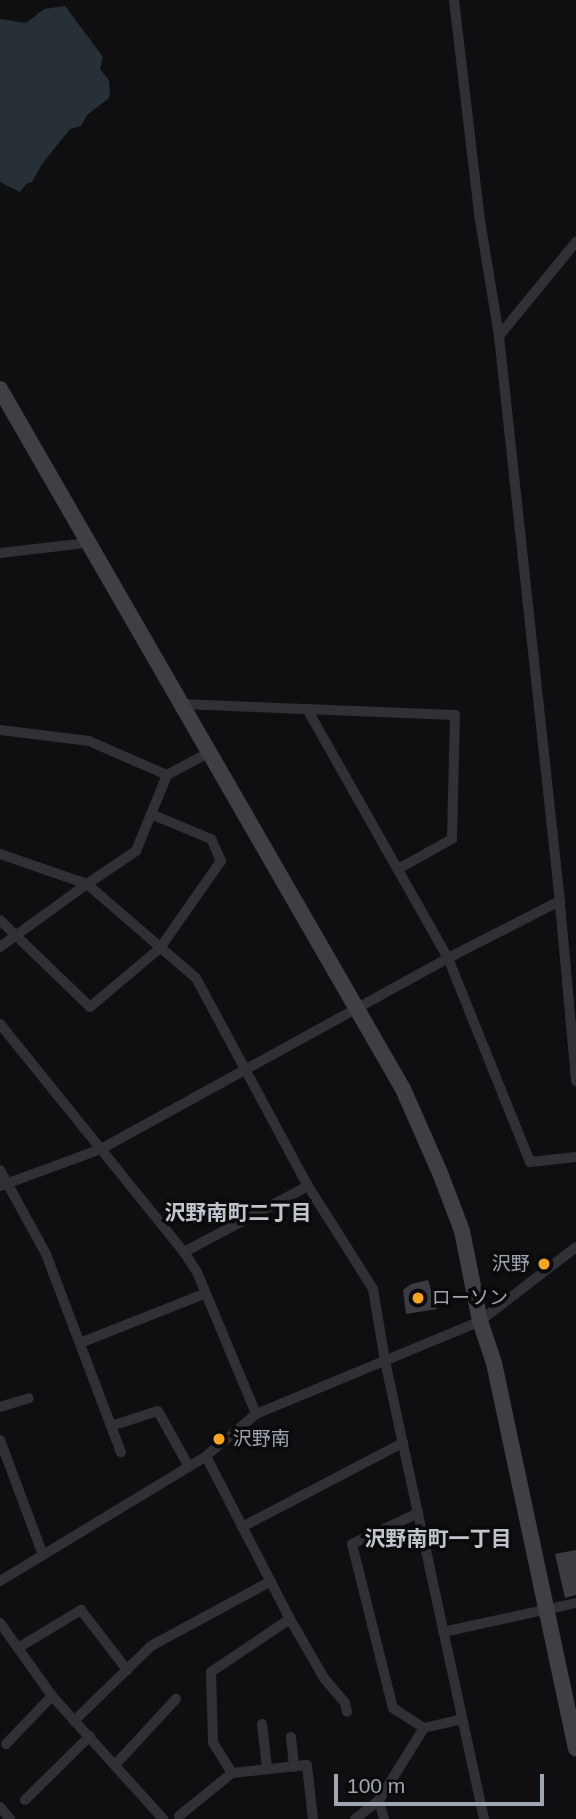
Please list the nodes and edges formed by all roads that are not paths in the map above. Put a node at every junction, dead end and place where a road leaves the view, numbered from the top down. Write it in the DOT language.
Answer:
graph roads {
  1 [pos="454,0"];
  2 [pos="576,242"];
  3 [pos="499,336"];
  4 [pos="0,389"];
  5 [pos="88,543"];
  6 [pos="0,554"];
  7 [pos="180,704"];
  8 [pos="307,709"];
  9 [pos="0,730"];
  10 [pos="208,753"];
  11 [pos="167,775"];
  12 [pos="151,814"];
  13 [pos="0,854"];
  14 [pos="398,869"];
  15 [pos="87,884"];
  16 [pos="560,901"];
  17 [pos="0,920"];
  18 [pos="19,935"];
  19 [pos="0,947"];
  20 [pos="160,948"];
  21 [pos="448,958"];
  22 [pos="571,969"];
  23 [pos="355,1009"];
  24 [pos="0,1024"];
  25 [pos="244,1069"];
  26 [pos="576,1081"];
  27 [pos="101,1149"];
  28 [pos="576,1157"];
  29 [pos="0,1170"];
  30 [pos="3,1185"];
  31 [pos="307,1186"];
  32 [pos="576,1247"];
  33 [pos="184,1252"];
  34 [pos="204,1294"];
  35 [pos="480,1321"];
  36 [pos="80,1343"];
  37 [pos="385,1361"];
  38 [pos="29,1398"];
  39 [pos="0,1408"];
  40 [pos="256,1414"];
  41 [pos="111,1426"];
  42 [pos="0,1440"];
  43 [pos="403,1443"];
  44 [pos="121,1452"];
  45 [pos="206,1456"];
  46 [pos="188,1467"];
  47 [pos="418,1513"];
  48 [pos="243,1527"];
  49 [pos="43,1556"];
  50 [pos="0,1581"];
  51 [pos="271,1581"];
  52 [pos="576,1602"];
  53 [pos="545,1609"];
  54 [pos="290,1619"];
  55 [pos="0,1623"];
  56 [pos="443,1632"];
  57 [pos="18,1647"];
  58 [pos="127,1670"];
  59 [pos="52,1696"];
  60 [pos="176,1699"];
  61 [pos="347,1712"];
  62 [pos="462,1718"];
  63 [pos="74,1721"];
  64 [pos="262,1724"];
  65 [pos="424,1728"];
  66 [pos="90,1736"];
  67 [pos="291,1737"];
  68 [pos="6,1744"];
  69 [pos="576,1748"];
  70 [pos="116,1765"];
  71 [pos="294,1767"];
  72 [pos="267,1768"];
  73 [pos="232,1773"];
  74 [pos="25,1800"];
  75 [pos="379,1800"];
  76 [pos="0,1807"];
  77 [pos="8,1818"];
  78 [pos="176,1818"];
  79 [pos="163,1819"];
  80 [pos="313,1819"];
  81 [pos="355,1819"];
  82 [pos="384,1819"];
  83 [pos="484,1819"];
  1 -- 3 [label="street"];
  2 -- 3 [label="street"];
  3 -- 16 [label="street"];
  4 -- 5 [label="street"];
  5 -- 6 [label="street"];
  5 -- 7 [label="street"];
  7 -- 8 [label="street"];
  7 -- 10 [label="street"];
  8 -- 14 [label="street"];
  8 -- 14 [label="street"];
  9 -- 11 [label="street"];
  10 -- 11 [label="street"];
  10 -- 23 [label="street"];
  11 -- 12 [label="street"];
  12 -- 15 [label="street"];
  12 -- 20 [label="street"];
  13 -- 15 [label="street"];
  14 -- 21 [label="street"];
  15 -- 18 [label="street"];
  15 -- 20 [label="street"];
  16 -- 21 [label="street"];
  16 -- 22 [label="street"];
  17 -- 18 [label="street"];
  18 -- 19 [label="street"];
  18 -- 20 [label="street"];
  20 -- 25 [label="street"];
  21 -- 23 [label="street"];
  21 -- 28 [label="street"];
  22 -- 26 [label="street"];
  23 -- 25 [label="street"];
  23 -- 35 [label="street"];
  24 -- 27 [label="street"];
  25 -- 27 [label="street"];
  25 -- 31 [label="street"];
  27 -- 30 [label="street"];
  27 -- 33 [label="street"];
  29 -- 30 [label="street"];
  30 -- 36 [label="street"];
  31 -- 33 [label="street"];
  31 -- 37 [label="street"];
  32 -- 35 [label="street"];
  33 -- 34 [label="street"];
  34 -- 36 [label="street"];
  34 -- 40 [label="street"];
  35 -- 37 [label="street"];
  35 -- 53 [label="street"];
  36 -- 41 [label="street"];
  37 -- 40 [label="street"];
  37 -- 43 [label="street"];
  38 -- 39 [label="street"];
  40 -- 45 [label="street"];
  41 -- 44 [label="street"];
  41 -- 46 [label="street"];
  42 -- 49 [label="street"];
  43 -- 47 [label="street"];
  43 -- 48 [label="street"];
  45 -- 46 [label="street"];
  45 -- 48 [label="street"];
  46 -- 49 [label="street"];
  47 -- 56 [label="street"];
  47 -- 65 [label="street"];
  48 -- 51 [label="street"];
  49 -- 50 [label="street"];
  51 -- 54 [label="street"];
  51 -- 58 [label="street"];
  52 -- 53 [label="street"];
  53 -- 56 [label="street"];
  53 -- 69 [label="street"];
  54 -- 61 [label="street"];
  54 -- 73 [label="street"];
  55 -- 57 [label="street"];
  56 -- 62 [label="street"];
  57 -- 58 [label="street"];
  57 -- 59 [label="street"];
  58 -- 63 [label="street"];
  59 -- 63 [label="street"];
  59 -- 68 [label="street"];
  60 -- 70 [label="street"];
  62 -- 65 [label="street"];
  62 -- 83 [label="street"];
  63 -- 66 [label="street"];
  64 -- 72 [label="street"];
  65 -- 75 [label="street"];
  66 -- 70 [label="street"];
  66 -- 74 [label="street"];
  67 -- 71 [label="street"];
  70 -- 79 [label="street"];
  71 -- 72 [label="street"];
  71 -- 80 [label="street"];
  72 -- 73 [label="street"];
  73 -- 78 [label="street"];
  75 -- 81 [label="street"];
  75 -- 82 [label="street"];
  76 -- 77 [label="street"];
}
